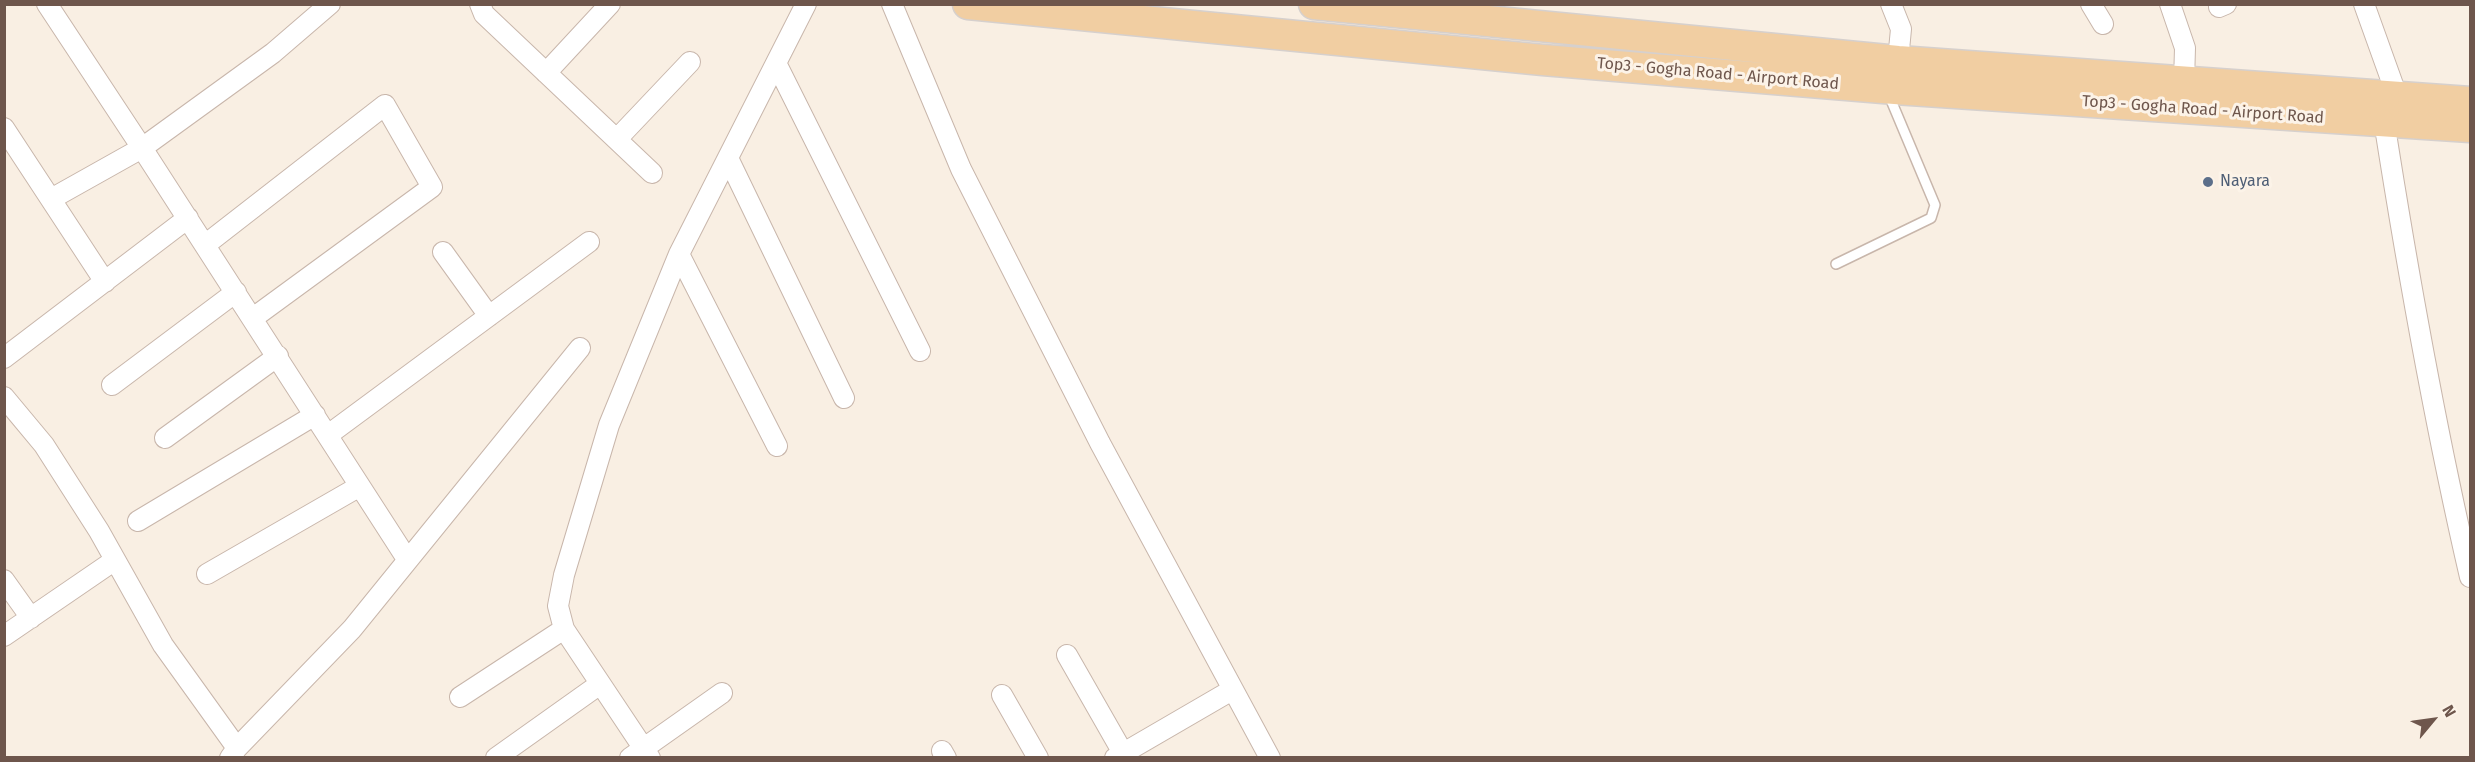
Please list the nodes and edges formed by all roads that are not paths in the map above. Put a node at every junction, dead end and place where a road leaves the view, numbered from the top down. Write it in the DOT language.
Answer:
graph roads {
  1 [pos="47,4"];
  2 [pos="330,4"];
  3 [pos="480,4"];
  4 [pos="610,4"];
  5 [pos="806,4"];
  6 [pos="892,4"];
  7 [pos="968,4"];
  8 [pos="1314,4"];
  9 [pos="1891,4"];
  10 [pos="2091,4"];
  11 [pos="2170,4"];
  12 [pos="2364,4"];
  13 [pos="2103,24"];
  14 [pos="690,62"];
  15 [pos="776,63"];
  16 [pos="546,73"];
  17 [pos="1893,80"];
  18 [pos="2184,82"];
  19 [pos="2470,102"];
  20 [pos="2391,109"];
  21 [pos="2470,127"];
  22 [pos="617,139"];
  23 [pos="8,141"];
  24 [pos="142,148"];
  25 [pos="728,158"];
  26 [pos="652,173"];
  27 [pos="51,199"];
  28 [pos="188,218"];
  29 [pos="589,242"];
  30 [pos="206,245"];
  31 [pos="443,252"];
  32 [pos="679,254"];
  33 [pos="1836,264"];
  34 [pos="105,282"];
  35 [pos="236,292"];
  36 [pos="489,316"];
  37 [pos="253,318"];
  38 [pos="580,348"];
  39 [pos="920,351"];
  40 [pos="278,357"];
  41 [pos="4,358"];
  42 [pos="112,385"];
  43 [pos="4,396"];
  44 [pos="844,399"];
  45 [pos="315,415"];
  46 [pos="328,435"];
  47 [pos="165,438"];
  48 [pos="777,446"];
  49 [pos="360,486"];
  50 [pos="138,521"];
  51 [pos="407,559"];
  52 [pos="115,560"];
  53 [pos="207,574"];
  54 [pos="2470,577"];
  55 [pos="4,580"];
  56 [pos="30,618"];
  57 [pos="564,629"];
  58 [pos="4,636"];
  59 [pos="1067,655"];
  60 [pos="600,684"];
  61 [pos="1232,690"];
  62 [pos="722,693"];
  63 [pos="1002,695"];
  64 [pos="460,697"];
  65 [pos="234,754"];
  66 [pos="641,754"];
  67 [pos="1119,755"];
  68 [pos="496,758"];
  69 [pos="1038,758"];
  70 [pos="1270,758"];
  1 -- 24 [label="street"];
  2 -- 24 [label="street"];
  3 -- 16 [label="street"];
  4 -- 16 [label="street"];
  5 -- 15 [label="street"];
  6 -- 61 [label="street"];
  7 -- 17 [label="main road, Top3 - Gogha Road - Airport Road"];
  8 -- 17 [label="main road"];
  9 -- 17 [label="street"];
  10 -- 13 [label="street"];
  11 -- 18 [label="street"];
  12 -- 20 [label="street"];
  14 -- 22 [label="street"];
  15 -- 25 [label="street"];
  15 -- 39 [label="street"];
  16 -- 22 [label="street"];
  17 -- 18 [label="main road"];
  17 -- 20 [label="main road, Top3 - Gogha Road - Airport Road"];
  17 -- 33 [label="lane"];
  18 -- 20 [label="main road"];
  19 -- 20 [label="main road"];
  20 -- 21 [label="main road, Top3 - Gogha Road - Airport Road"];
  20 -- 54 [label="street"];
  22 -- 26 [label="street"];
  23 -- 27 [label="street"];
  24 -- 27 [label="street"];
  24 -- 28 [label="street"];
  25 -- 32 [label="street"];
  25 -- 44 [label="street"];
  27 -- 34 [label="street"];
  28 -- 30 [label="street"];
  28 -- 34 [label="street"];
  29 -- 36 [label="street"];
  30 -- 35 [label="street"];
  30 -- 37 [label="street"];
  31 -- 36 [label="street"];
  32 -- 48 [label="street"];
  32 -- 57 [label="street"];
  34 -- 41 [label="street"];
  35 -- 37 [label="street"];
  35 -- 42 [label="street"];
  36 -- 46 [label="street"];
  37 -- 40 [label="street"];
  38 -- 51 [label="street"];
  40 -- 45 [label="street"];
  40 -- 47 [label="street"];
  43 -- 52 [label="street"];
  45 -- 46 [label="street"];
  45 -- 50 [label="street"];
  46 -- 49 [label="street"];
  49 -- 51 [label="street"];
  49 -- 53 [label="street"];
  51 -- 65 [label="street"];
  52 -- 56 [label="street"];
  52 -- 65 [label="street"];
  55 -- 56 [label="street"];
  56 -- 58 [label="street"];
  57 -- 60 [label="street"];
  57 -- 64 [label="street"];
  59 -- 67 [label="street"];
  60 -- 66 [label="street"];
  60 -- 68 [label="street"];
  61 -- 67 [label="street"];
  61 -- 70 [label="street"];
  62 -- 66 [label="street"];
  63 -- 69 [label="street"];
}
